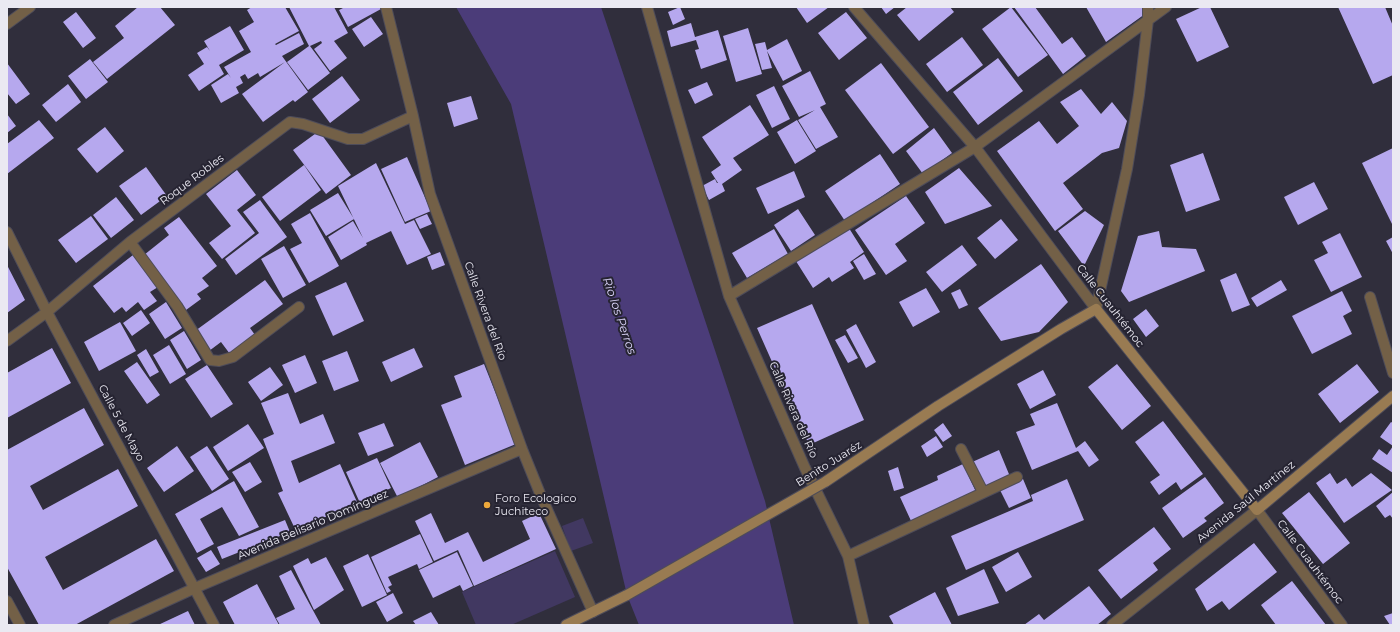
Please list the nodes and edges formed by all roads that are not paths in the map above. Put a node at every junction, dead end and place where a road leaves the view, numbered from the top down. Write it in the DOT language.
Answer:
graph roads {
  1 [pos="30,7"];
  2 [pos="386,7"];
  3 [pos="646,7"];
  4 [pos="854,7"];
  5 [pos="1148,7"];
  6 [pos="1166,7"];
  7 [pos="1148,20"];
  8 [pos="7,24"];
  9 [pos="413,116"];
  10 [pos="975,148"];
  11 [pos="7,232"];
  12 [pos="130,242"];
  13 [pos="728,296"];
  14 [pos="1370,297"];
  15 [pos="299,307"];
  16 [pos="1096,309"];
  17 [pos="47,312"];
  18 [pos="7,341"];
  19 [pos="1393,373"];
  20 [pos="1393,396"];
  21 [pos="522,449"];
  22 [pos="961,449"];
  23 [pos="1017,477"];
  24 [pos="983,492"];
  25 [pos="1257,510"];
  26 [pos="848,556"];
  27 [pos="195,588"];
  28 [pos="7,601"];
  29 [pos="593,612"];
  30 [pos="20,625"];
  31 [pos="114,625"];
  32 [pos="214,625"];
  33 [pos="566,625"];
  34 [pos="864,625"];
  35 [pos="1112,625"];
  36 [pos="1342,625"];
  1 -- 8 [label="street"];
  2 -- 9 [label="street, Calle Rivera del Río"];
  3 -- 13 [label="street"];
  4 -- 10 [label="street, Calle Cuauhtémoc"];
  5 -- 7 [label="street"];
  6 -- 7 [label="street"];
  7 -- 10 [label="street"];
  7 -- 16 [label="street"];
  9 -- 12 [label="street, Roque Robles"];
  9 -- 21 [label="street, Calle Rivera del Río"];
  10 -- 13 [label="street"];
  10 -- 16 [label="street, Calle Cuauhtémoc"];
  11 -- 17 [label="street, Calle 5 de Mayo"];
  12 -- 15 [label="street"];
  12 -- 17 [label="street, Roque Robles"];
  13 -- 26 [label="street"];
  14 -- 19 [label="street"];
  16 -- 25 [label="street, Calle Cuauhtémoc"];
  16 -- 29 [label="street, Benito Juaréz, bridge"];
  17 -- 18 [label="street, Roque Robles"];
  17 -- 27 [label="street, Calle 5 de Mayo"];
  20 -- 25 [label="street, Avenida Saúl Martínez"];
  21 -- 27 [label="street, Avenida Belisario Domínguez"];
  21 -- 29 [label="street, Calle Rivera del Río"];
  22 -- 24 [label="street"];
  23 -- 24 [label="street"];
  24 -- 26 [label="street"];
  25 -- 35 [label="street, Avenida Saúl Martínez"];
  25 -- 36 [label="street, Calle Cuauhtémoc"];
  26 -- 34 [label="street"];
  27 -- 31 [label="street, Avenida Belisario Domínguez"];
  27 -- 32 [label="street, Calle 5 de Mayo"];
  28 -- 30 [label="street"];
  29 -- 33 [label="street, Benito Juaréz"];
}
